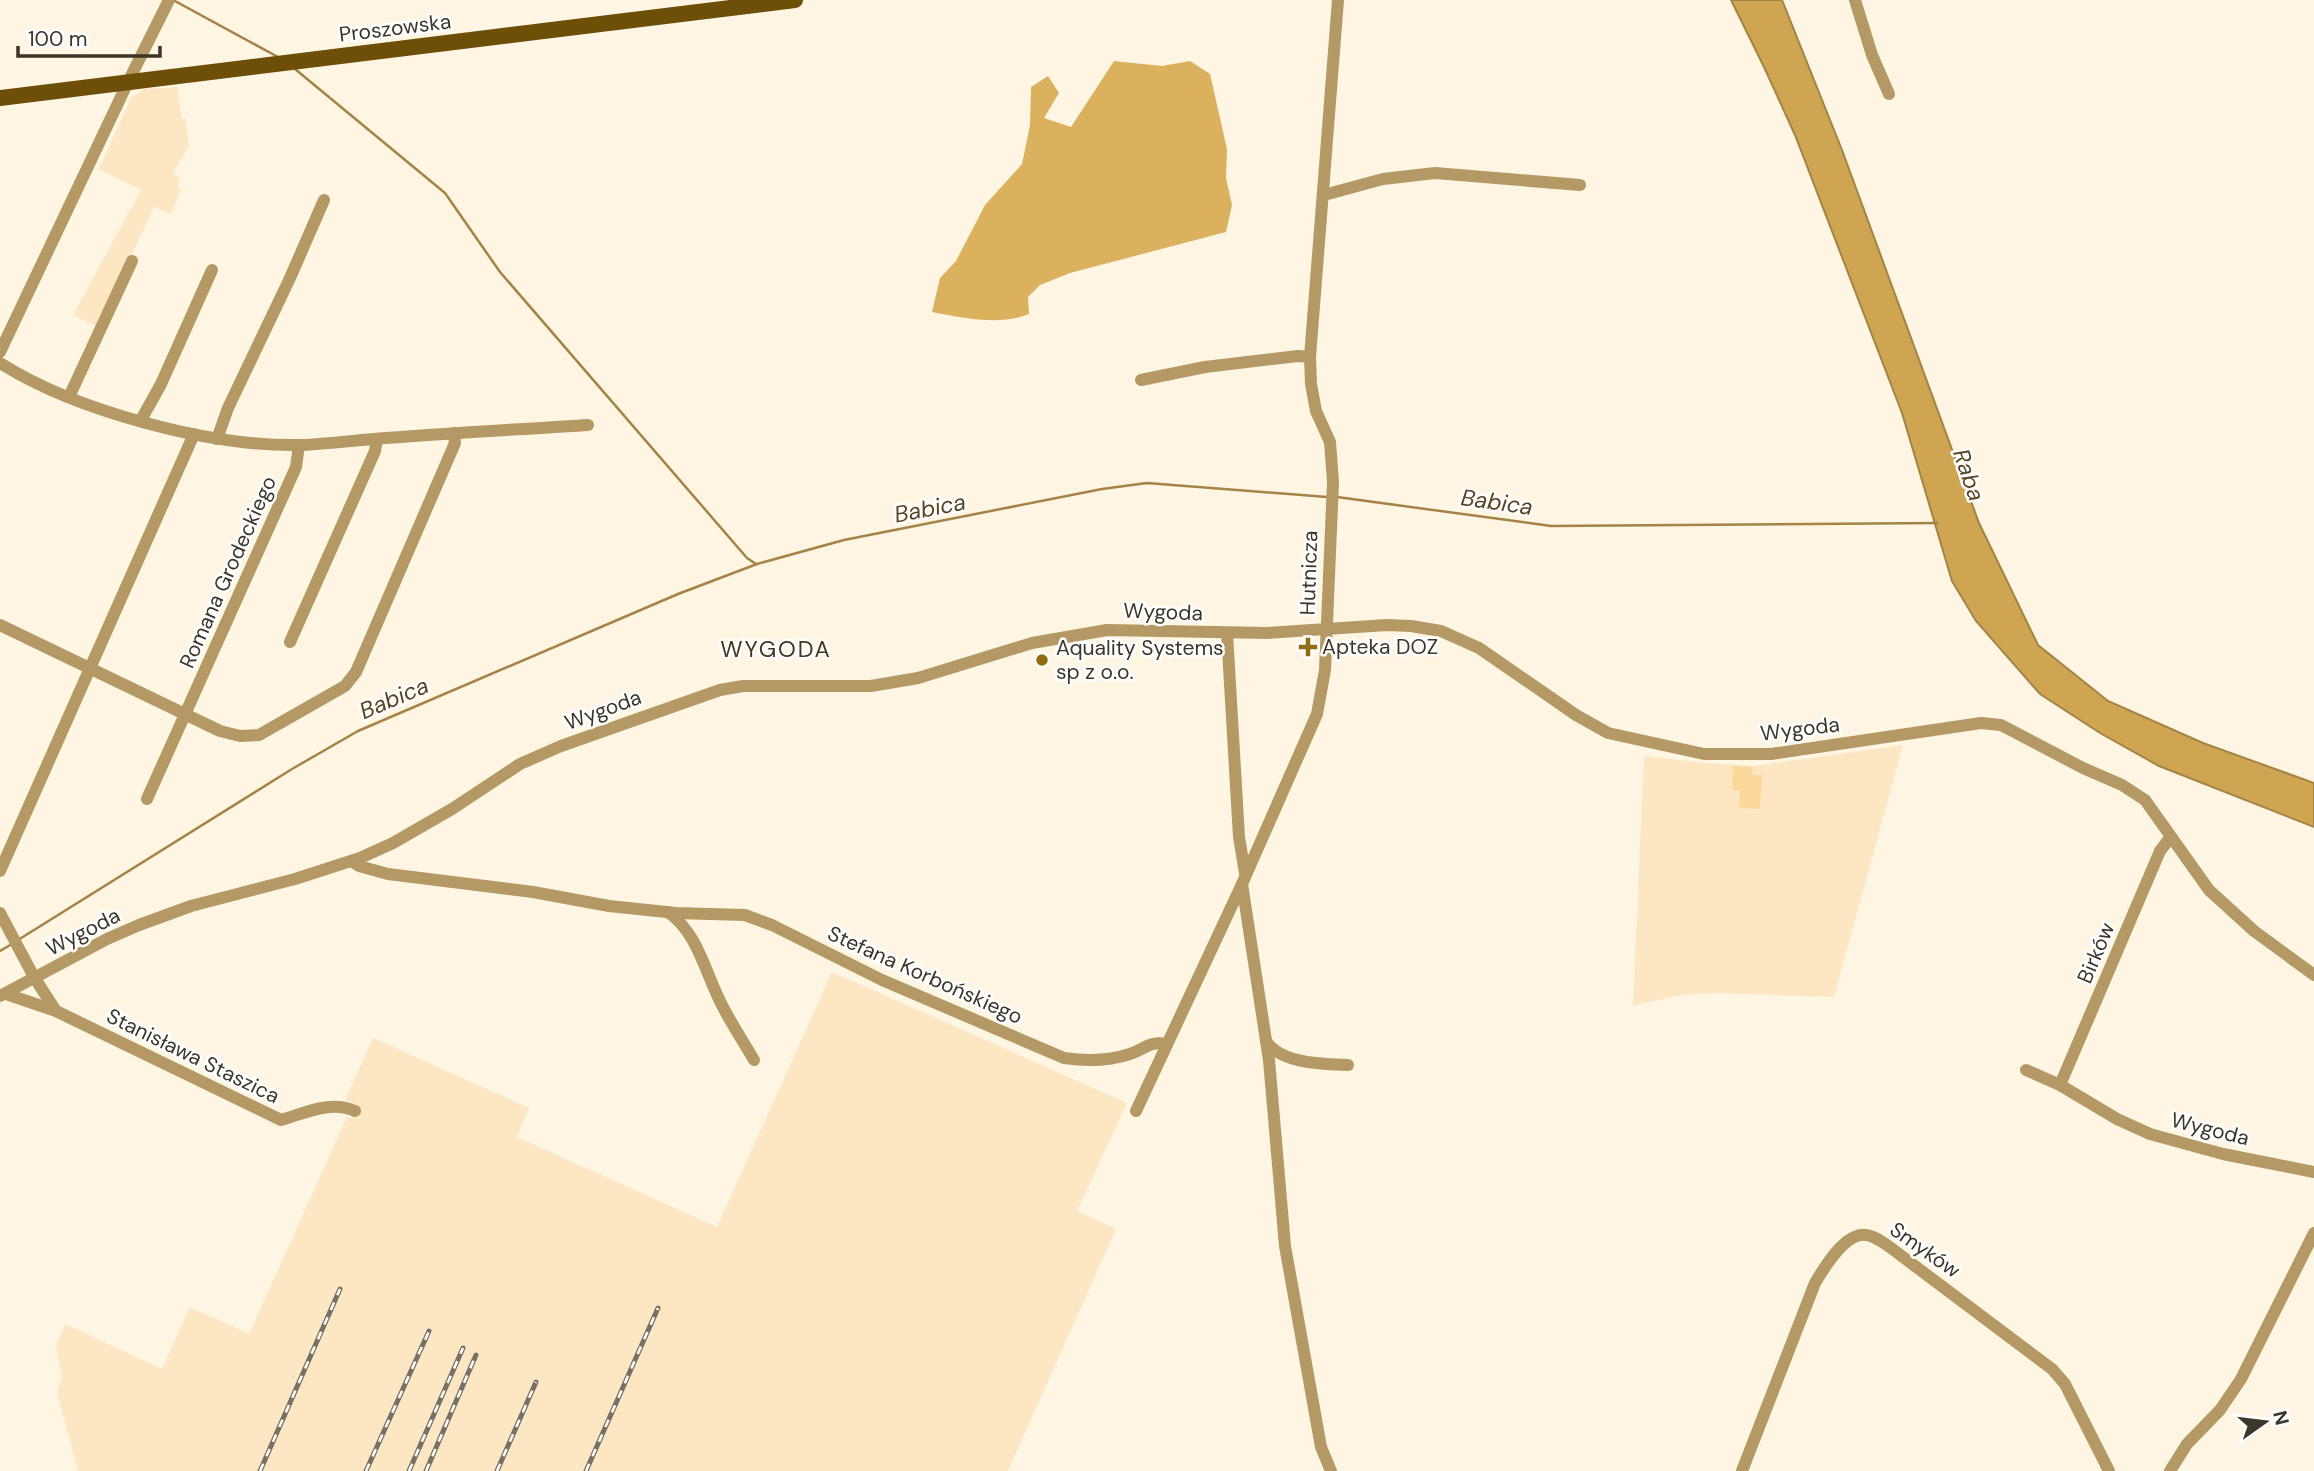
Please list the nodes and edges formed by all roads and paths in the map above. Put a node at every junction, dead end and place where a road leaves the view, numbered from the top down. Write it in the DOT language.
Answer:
graph roads {
  1 [pos="795,0"];
  2 [pos="1338,0"];
  3 [pos="1855,0"];
  4 [pos="169,1"];
  5 [pos="128,82"];
  6 [pos="1889,94"];
  7 [pos="0,98"];
  8 [pos="1580,185"];
  9 [pos="1324,195"];
  10 [pos="324,200"];
  11 [pos="132,261"];
  12 [pos="212,270"];
  13 [pos="0,352"];
  14 [pos="1310,357"];
  15 [pos="0,363"];
  16 [pos="1140,380"];
  17 [pos="69,397"];
  18 [pos="141,420"];
  19 [pos="588,425"];
  20 [pos="454,433"];
  21 [pos="194,434"];
  22 [pos="217,439"];
  23 [pos="377,439"];
  24 [pos="299,445"];
  25 [pos="0,625"];
  26 [pos="1327,630"];
  27 [pos="1227,633"];
  28 [pos="290,642"];
  29 [pos="90,668"];
  30 [pos="184,713"];
  31 [pos="147,799"];
  32 [pos="2170,838"];
  33 [pos="351,861"];
  34 [pos="0,871"];
  35 [pos="1244,878"];
  36 [pos="668,911"];
  37 [pos="0,913"];
  38 [pos="2314,975"];
  39 [pos="34,977"];
  40 [pos="3,995"];
  41 [pos="56,1012"];
  42 [pos="1266,1041"];
  43 [pos="1166,1044"];
  44 [pos="754,1060"];
  45 [pos="1348,1065"];
  46 [pos="2026,1070"];
  47 [pos="2060,1085"];
  48 [pos="355,1111"];
  49 [pos="1136,1111"];
  50 [pos="2314,1172"];
  51 [pos="2314,1233"];
  52 [pos="1331,1471"];
  53 [pos="1742,1471"];
  54 [pos="2109,1471"];
  55 [pos="2169,1471"];
  1 -- 5 [label="main road, Proszowska"];
  2 -- 9 [label="street, Hutnicza"];
  3 -- 6 [label="street"];
  4 -- 5 [label="street"];
  5 -- 7 [label="main road, Proszowska"];
  5 -- 13 [label="street"];
  8 -- 9 [label="street"];
  9 -- 14 [label="street, Hutnicza"];
  10 -- 22 [label="street"];
  11 -- 17 [label="street"];
  12 -- 18 [label="street"];
  14 -- 16 [label="street"];
  14 -- 26 [label="street, Hutnicza"];
  15 -- 17 [label="street, Romana Grodeckiego"];
  17 -- 18 [label="street, Romana Grodeckiego"];
  18 -- 21 [label="street, Romana Grodeckiego"];
  19 -- 20 [label="street, Romana Grodeckiego"];
  20 -- 23 [label="street, Romana Grodeckiego"];
  20 -- 30 [label="street"];
  21 -- 22 [label="street, Romana Grodeckiego"];
  21 -- 29 [label="street"];
  22 -- 24 [label="street, Romana Grodeckiego"];
  23 -- 24 [label="street, Romana Grodeckiego"];
  23 -- 28 [label="street"];
  24 -- 30 [label="street, Romana Grodeckiego"];
  25 -- 29 [label="street"];
  26 -- 27 [label="street, Wygoda"];
  26 -- 32 [label="street, Wygoda"];
  26 -- 35 [label="street, Hutnicza"];
  27 -- 33 [label="street, Wygoda"];
  27 -- 35 [label="street, Wygoda"];
  29 -- 30 [label="street"];
  29 -- 34 [label="street"];
  30 -- 31 [label="street, Romana Grodeckiego"];
  32 -- 38 [label="street, Wygoda"];
  32 -- 47 [label="street, Birków"];
  33 -- 36 [label="street, Stefana Korbońskiego"];
  33 -- 39 [label="street, Wygoda"];
  35 -- 42 [label="street, Wygoda"];
  35 -- 43 [label="street, Hutnicza"];
  36 -- 43 [label="street, Stefana Korbońskiego"];
  36 -- 44 [label="street"];
  37 -- 39 [label="street"];
  39 -- 40 [label="street"];
  39 -- 41 [label="street"];
  40 -- 41 [label="street, Stanisława Staszica"];
  41 -- 48 [label="street, Stanisława Staszica"];
  42 -- 45 [label="street"];
  42 -- 52 [label="street, Wygoda"];
  43 -- 49 [label="street, Hutnicza"];
  46 -- 47 [label="street, Wygoda"];
  47 -- 50 [label="street, Wygoda"];
  51 -- 55 [label="street"];
  53 -- 54 [label="street, Smyków"];
}
